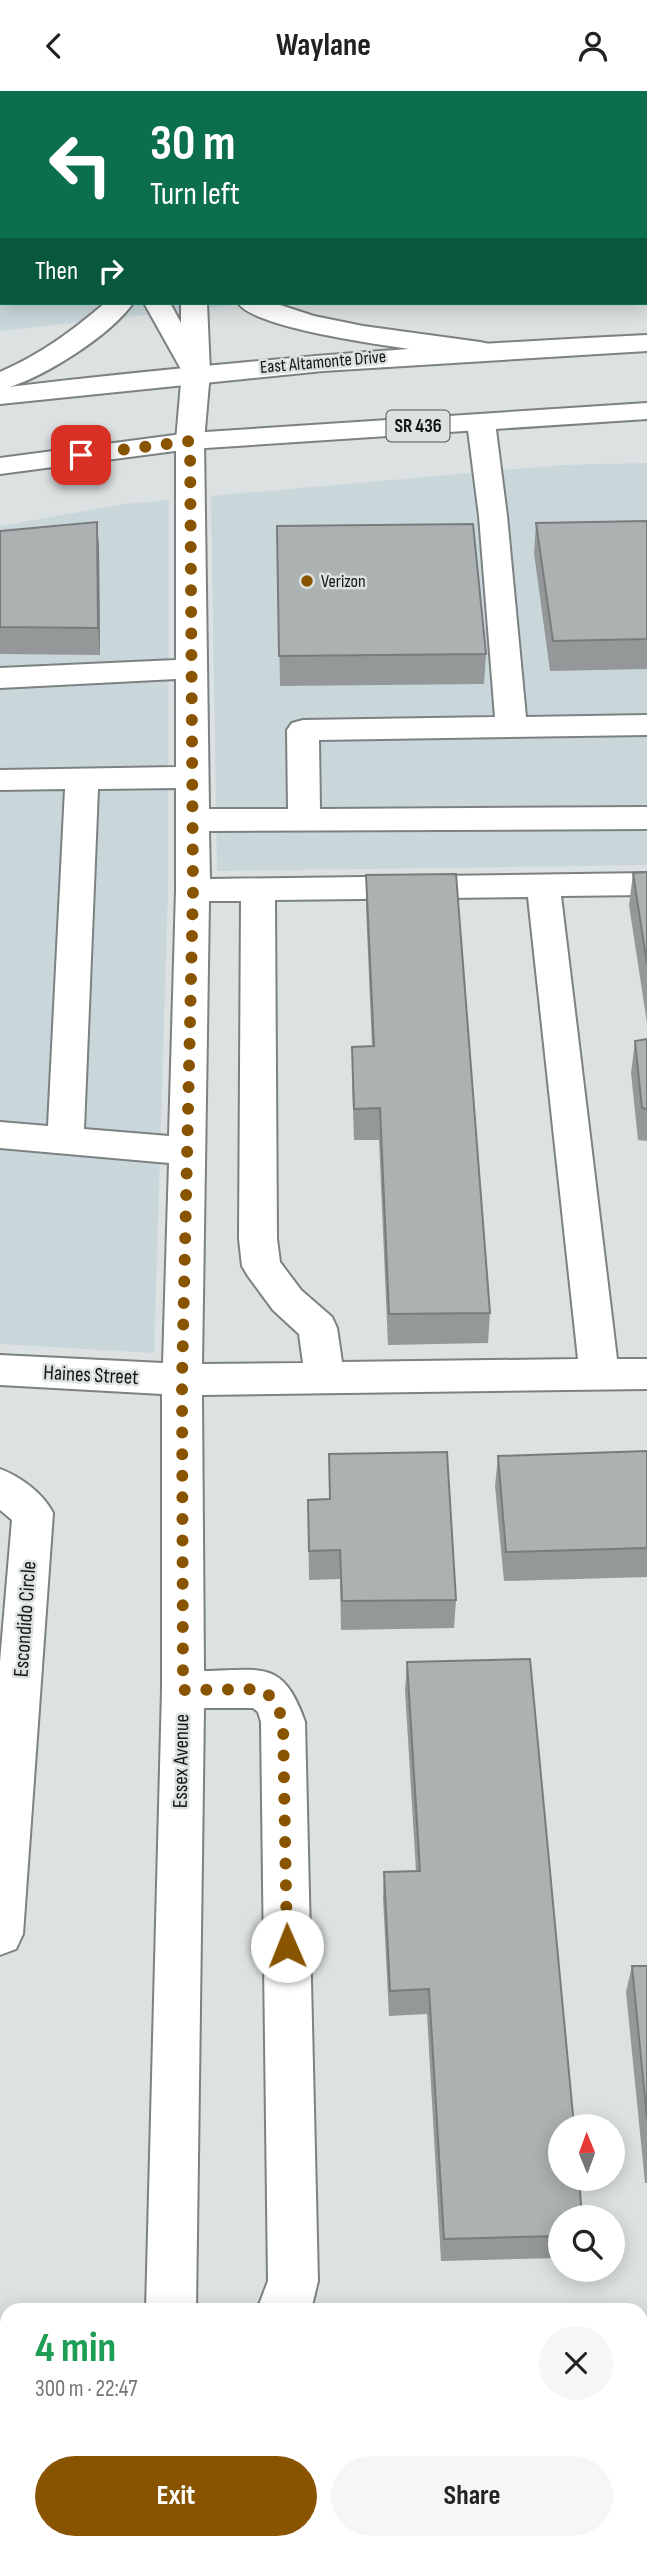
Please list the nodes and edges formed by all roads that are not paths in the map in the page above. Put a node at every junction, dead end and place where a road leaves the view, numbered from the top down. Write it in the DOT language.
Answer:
graph roads {
  1 [pos="118,305"];
  2 [pos="158,305"];
  3 [pos="194,305"];
  4 [pos="256,305"];
  5 [pos="647,343"];
  6 [pos="480,350"];
  7 [pos="196,372"];
  8 [pos="0,382"];
  9 [pos="0,397"];
  10 [pos="647,411"];
  11 [pos="481,422"];
  12 [pos="190,441"];
  13 [pos="0,466"];
  14 [pos="191,669"];
  15 [pos="0,678"];
  16 [pos="647,725"];
  17 [pos="511,727"];
  18 [pos="192,777"];
  19 [pos="82,779"];
  20 [pos="0,780"];
  21 [pos="647,818"];
  22 [pos="304,819"];
  23 [pos="192,820"];
  24 [pos="647,884"];
  25 [pos="543,885"];
  26 [pos="258,889"];
  27 [pos="193,890"];
  28 [pos="0,1135"];
  29 [pos="65,1141"];
  30 [pos="187,1151"];
  31 [pos="0,1370"];
  32 [pos="647,1374"];
  33 [pos="599,1375"];
  34 [pos="324,1379"];
  35 [pos="182,1380"];
  36 [pos="0,1486"];
  37 [pos="183,1690"];
  38 [pos="0,1934"];
  39 [pos="170,2303"];
  40 [pos="288,2303"];
  1 -- 8 [label="street"];
  2 -- 7 [label="street"];
  3 -- 7 [label="street, Essex Avenue"];
  4 -- 6 [label="street"];
  5 -- 6 [label="street, East Altamonte Drive"];
  6 -- 7 [label="street, East Altamonte Drive"];
  7 -- 9 [label="street, East Altamonte Drive"];
  7 -- 12 [label="street, Essex Avenue"];
  10 -- 11 [label="street, SR 436"];
  11 -- 12 [label="street, SR 436"];
  11 -- 17 [label="street"];
  12 -- 13 [label="street, SR 436"];
  12 -- 14 [label="street, Essex Avenue"];
  14 -- 15 [label="street"];
  14 -- 18 [label="street, Essex Avenue"];
  16 -- 17 [label="street"];
  17 -- 22 [label="street"];
  18 -- 19 [label="street"];
  18 -- 23 [label="street, Essex Avenue"];
  19 -- 20 [label="street"];
  19 -- 29 [label="street"];
  21 -- 22 [label="street"];
  22 -- 23 [label="street"];
  23 -- 27 [label="street, Essex Avenue"];
  24 -- 25 [label="street"];
  25 -- 26 [label="street"];
  25 -- 33 [label="street"];
  26 -- 27 [label="street"];
  26 -- 34 [label="street"];
  27 -- 30 [label="street, Essex Avenue"];
  28 -- 29 [label="street"];
  29 -- 30 [label="street"];
  30 -- 35 [label="street, Essex Avenue"];
  31 -- 35 [label="street, Haines Street"];
  32 -- 33 [label="street, Haines Street"];
  33 -- 34 [label="street, Haines Street"];
  34 -- 35 [label="street, Haines Street"];
  35 -- 37 [label="street, Essex Avenue"];
  36 -- 38 [label="street, Escondido Circle"];
  37 -- 39 [label="street, Essex Avenue"];
  37 -- 40 [label="street"];
}
